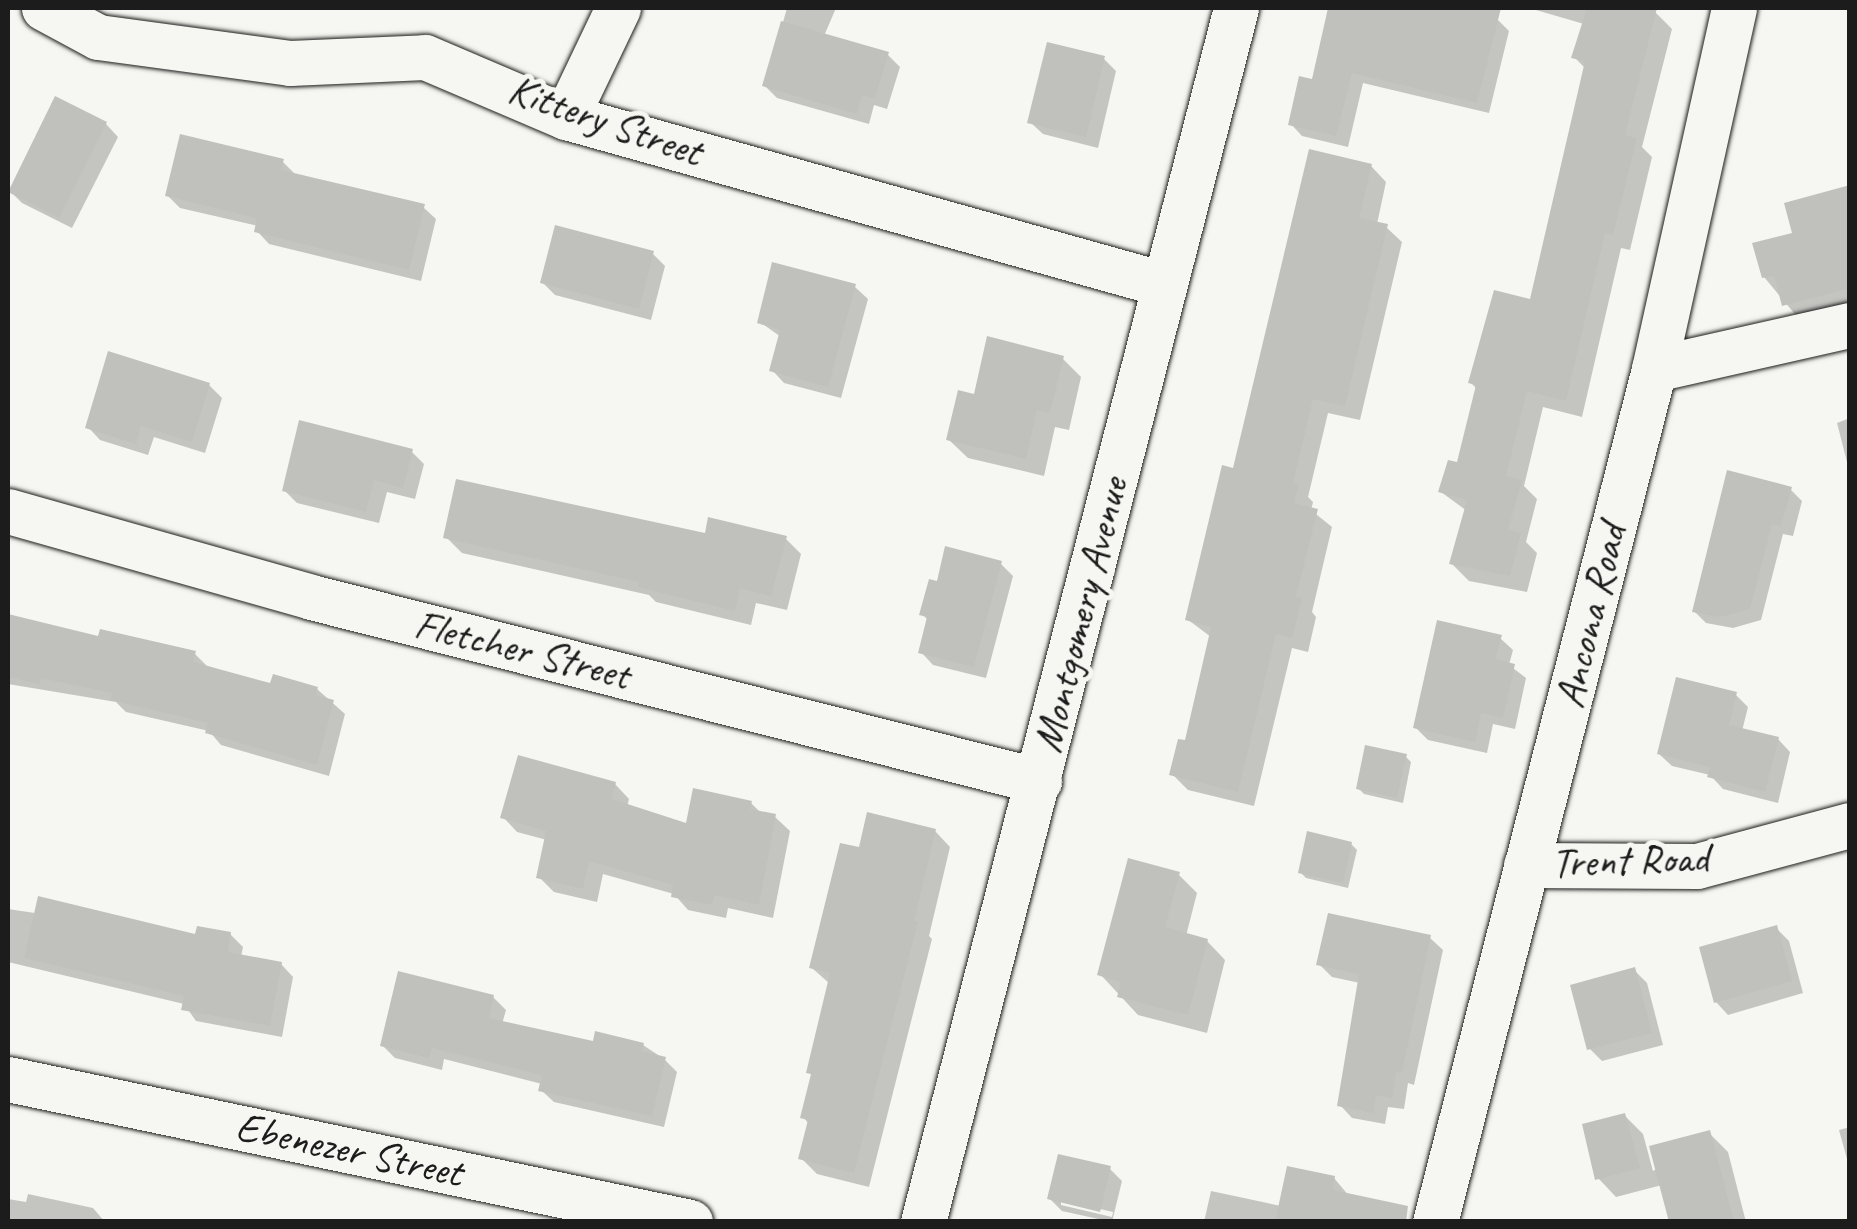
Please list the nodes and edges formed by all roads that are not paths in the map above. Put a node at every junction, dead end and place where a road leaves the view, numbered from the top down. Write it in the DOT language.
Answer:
graph roads {
  1 [pos="44,8"];
  2 [pos="618,8"];
  3 [pos="1236,8"];
  4 [pos="1734,8"];
  5 [pos="566,117"];
  6 [pos="1164,284"];
  7 [pos="1850,325"];
  8 [pos="1654,369"];
  9 [pos="8,511"];
  10 [pos="1040,781"];
  11 [pos="1850,825"];
  12 [pos="1526,865"];
  13 [pos="8,1079"];
  14 [pos="690,1222"];
  15 [pos="923,1222"];
  16 [pos="1436,1222"];
  1 -- 5 [label="street, Kittery Street"];
  2 -- 5 [label="street"];
  3 -- 6 [label="street, Montgomery Avenue"];
  4 -- 8 [label="street, Ancona Road"];
  5 -- 6 [label="street, Kittery Street"];
  6 -- 10 [label="street, Montgomery Avenue"];
  7 -- 8 [label="street"];
  8 -- 12 [label="street, Ancona Road"];
  9 -- 10 [label="street, Fletcher Street"];
  10 -- 15 [label="street, Montgomery Avenue"];
  11 -- 12 [label="street, Trent Road"];
  12 -- 16 [label="street, Ancona Road"];
  13 -- 14 [label="street, Ebenezer Street"];
}
